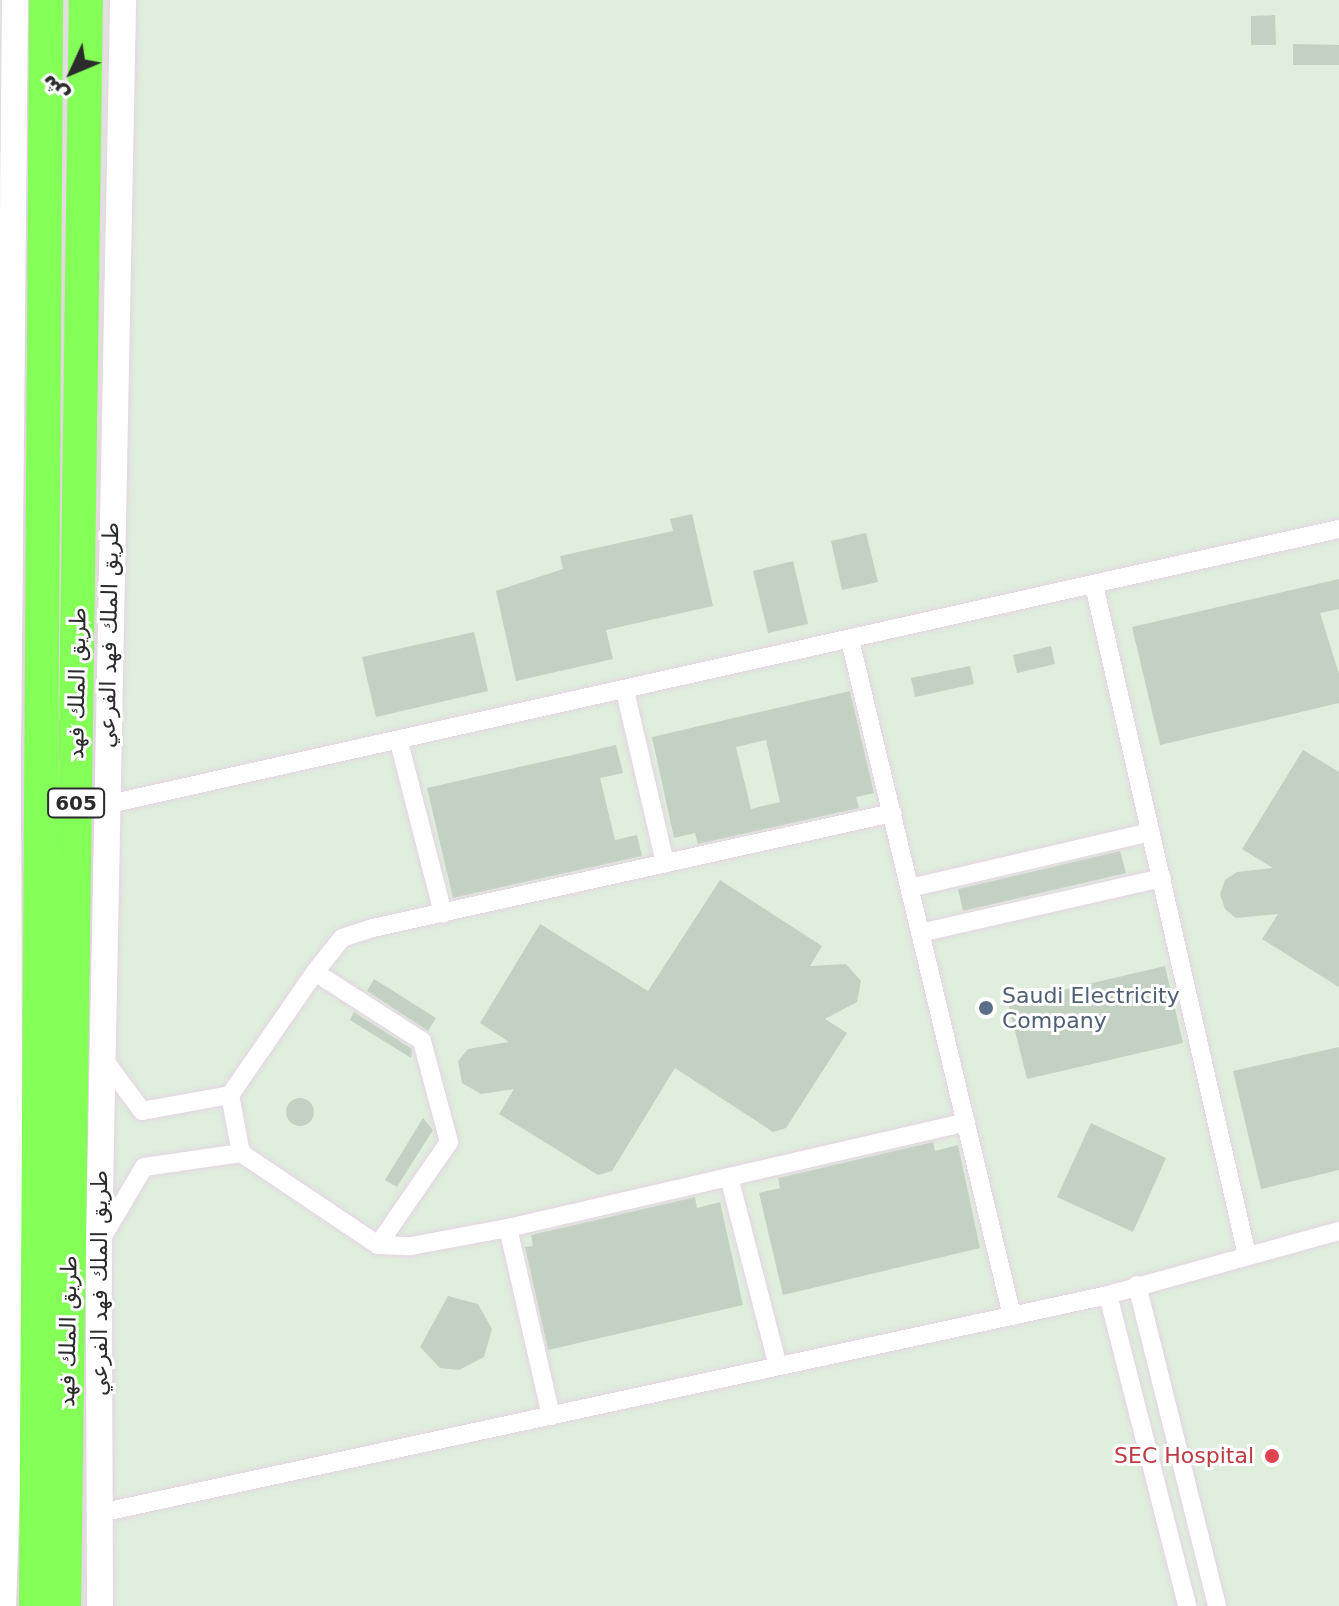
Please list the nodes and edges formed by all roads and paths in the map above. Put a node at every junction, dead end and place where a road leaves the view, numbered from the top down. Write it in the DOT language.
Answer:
graph roads {
  1 [pos="15,0"];
  2 [pos="46,0"];
  3 [pos="88,0"];
  4 [pos="123,0"];
  5 [pos="7,113"];
  6 [pos="7,159"];
  7 [pos="1339,529"];
  8 [pos="1094,585"];
  9 [pos="850,640"];
  10 [pos="625,691"];
  11 [pos="399,742"];
  12 [pos="105,805"];
  13 [pos="892,813"];
  14 [pos="1151,832"];
  15 [pos="665,863"];
  16 [pos="1162,878"];
  17 [pos="910,888"];
  18 [pos="443,913"];
  19 [pos="920,933"];
  20 [pos="315,972"];
  21 [pos="103,1058"];
  22 [pos="230,1095"];
  23 [pos="966,1122"];
  24 [pos="241,1153"];
  25 [pos="729,1177"];
  26 [pos="508,1228"];
  27 [pos="1339,1231"];
  28 [pos="99,1244"];
  29 [pos="378,1245"];
  30 [pos="1247,1255"];
  31 [pos="1137,1285"];
  32 [pos="1108,1295"];
  33 [pos="1012,1316"];
  34 [pos="778,1366"];
  35 [pos="551,1416"];
  36 [pos="100,1513"];
  37 [pos="3,1606"];
  38 [pos="36,1606"];
  39 [pos="64,1606"];
  40 [pos="100,1606"];
  41 [pos="1187,1606"];
  42 [pos="1217,1606"];
  1 -- 5 [label="main road"];
  2 -- 38 [label="highway, طريق الملك فهد / 605"];
  3 -- 39 [label="highway, طريق الملك فهد / 605"];
  4 -- 12 [label="main road, طريق الملك فهد الفرعي"];
  5 -- 6 [label="main road"];
  6 -- 37 [label="main road"];
  7 -- 8 [label="street"];
  8 -- 9 [label="street"];
  8 -- 14 [label="street"];
  9 -- 10 [label="street"];
  9 -- 13 [label="street"];
  10 -- 11 [label="street"];
  10 -- 15 [label="street"];
  11 -- 12 [label="street"];
  11 -- 18 [label="street"];
  12 -- 21 [label="main road, طريق الملك فهد الفرعي"];
  13 -- 15 [label="street"];
  13 -- 17 [label="street"];
  14 -- 16 [label="street"];
  14 -- 17 [label="street"];
  15 -- 18 [label="street"];
  16 -- 19 [label="street"];
  16 -- 30 [label="street"];
  17 -- 19 [label="street"];
  18 -- 20 [label="street"];
  19 -- 23 [label="street"];
  20 -- 22 [label="street"];
  20 -- 29 [label="street"];
  21 -- 22 [label="street"];
  21 -- 28 [label="main road, طريق الملك فهد الفرعي"];
  22 -- 24 [label="street"];
  23 -- 25 [label="street"];
  23 -- 33 [label="street"];
  24 -- 28 [label="street"];
  24 -- 29 [label="street"];
  25 -- 26 [label="street"];
  25 -- 34 [label="street"];
  26 -- 29 [label="street"];
  26 -- 35 [label="street"];
  27 -- 30 [label="street"];
  28 -- 36 [label="main road, طريق الملك فهد الفرعي"];
  30 -- 31 [label="street"];
  31 -- 32 [label="street"];
  31 -- 42 [label="street"];
  32 -- 33 [label="street"];
  32 -- 41 [label="street"];
  33 -- 34 [label="street"];
  34 -- 35 [label="street"];
  35 -- 36 [label="street"];
  36 -- 40 [label="main road, طريق الملك فهد الفرعي"];
}
